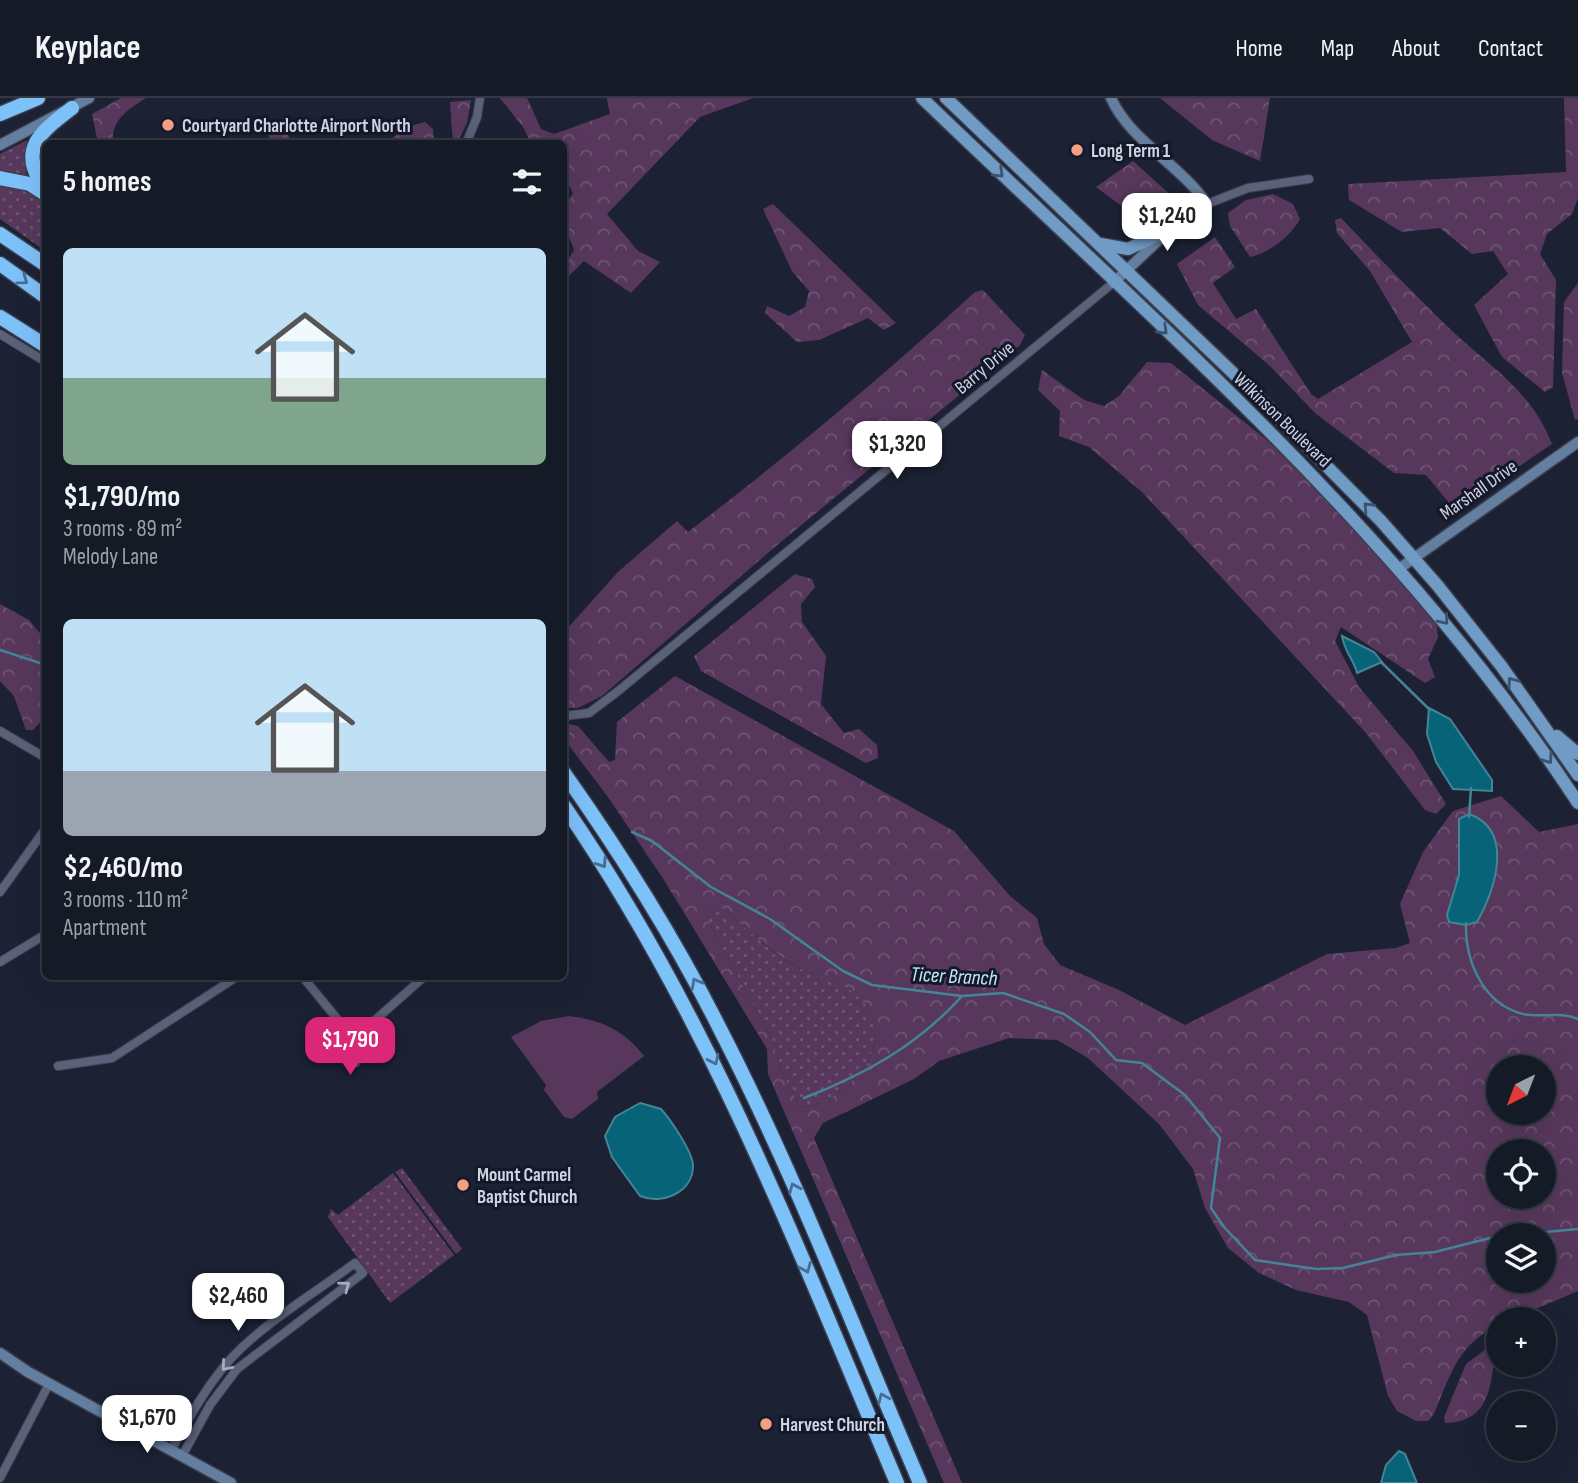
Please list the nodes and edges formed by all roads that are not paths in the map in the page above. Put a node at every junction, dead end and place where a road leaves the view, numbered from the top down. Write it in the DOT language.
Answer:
graph roads {
  1 [pos="37,98"];
  2 [pos="45,98"];
  3 [pos="89,98"];
  4 [pos="480,98"];
  5 [pos="922,98"];
  6 [pos="946,98"];
  7 [pos="1111,98"];
  8 [pos="72,108"];
  9 [pos="0,114"];
  10 [pos="0,121"];
  11 [pos="468,140"];
  12 [pos="0,145"];
  13 [pos="0,178"];
  14 [pos="1309,180"];
  15 [pos="42,184"];
  16 [pos="42,189"];
  17 [pos="1207,204"];
  18 [pos="1169,230"];
  19 [pos="0,234"];
  20 [pos="1094,240"];
  21 [pos="42,262"];
  22 [pos="0,264"];
  23 [pos="1126,271"];
  24 [pos="1113,283"];
  25 [pos="42,294"];
  26 [pos="0,317"];
  27 [pos="0,334"];
  28 [pos="42,343"];
  29 [pos="42,360"];
  30 [pos="1578,442"];
  31 [pos="1412,556"];
  32 [pos="1400,568"];
  33 [pos="567,716"];
  34 [pos="1542,723"];
  35 [pos="0,731"];
  36 [pos="1578,754"];
  37 [pos="42,756"];
  38 [pos="1578,776"];
  39 [pos="567,778"];
  40 [pos="1567,786"];
  41 [pos="1578,803"];
  42 [pos="567,811"];
  43 [pos="42,834"];
  44 [pos="0,892"];
  45 [pos="42,936"];
  46 [pos="0,962"];
  47 [pos="232,980"];
  48 [pos="305,980"];
  49 [pos="420,980"];
  50 [pos="58,1066"];
  51 [pos="0,1353"];
  52 [pos="49,1384"];
  53 [pos="171,1450"];
  54 [pos="182,1456"];
  55 [pos="0,1478"];
  56 [pos="231,1483"];
  57 [pos="897,1483"];
  58 [pos="920,1483"];
  1 -- 9 [label="highway"];
  2 -- 10 [label="street"];
  3 -- 8 [label="street"];
  4 -- 11 [label="street"];
  5 -- 24 [label="main road, Wilkinson Boulevard, one-way"];
  6 -- 20 [label="main road, Wilkinson Boulevard"];
  7 -- 17 [label="street"];
  8 -- 12 [label="street"];
  8 -- 15 [label="highway"];
  13 -- 16 [label="highway"];
  14 -- 17 [label="street, Barry Drive"];
  17 -- 18 [label="street, Barry Drive"];
  18 -- 20 [label="main road"];
  18 -- 23 [label="street, Barry Drive"];
  19 -- 21 [label="highway"];
  20 -- 23 [label="main road, Wilkinson Boulevard"];
  22 -- 25 [label="highway, one-way"];
  23 -- 24 [label="street, Barry Drive"];
  31 -- 23 [label="main road, Wilkinson Boulevard, one-way"];
  24 -- 32 [label="main road, Wilkinson Boulevard, one-way"];
  24 -- 33 [label="street, Barry Drive"];
  26 -- 28 [label="highway"];
  27 -- 29 [label="street"];
  30 -- 31 [label="street, Marshall Drive"];
  31 -- 32 [label="street, Marshall Drive"];
  34 -- 31 [label="main road, Wilkinson Boulevard, one-way"];
  32 -- 40 [label="main road, Wilkinson Boulevard, one-way"];
  34 -- 36 [label="main road"];
  34 -- 38 [label="main road, Wilkinson Boulevard"];
  35 -- 37 [label="street"];
  38 -- 40 [label="main road"];
  58 -- 39 [label="highway, one-way"];
  40 -- 41 [label="main road, Wilkinson Boulevard"];
  42 -- 57 [label="highway, one-way"];
  43 -- 44 [label="street"];
  45 -- 46 [label="street"];
  47 -- 50 [label="street"];
  48 -- 49 [label="street"];
  51 -- 52 [label="street"];
  52 -- 53 [label="street"];
  52 -- 55 [label="street"];
  53 -- 54 [label="street"];
  54 -- 53 [label="street, one-way"];
  54 -- 56 [label="street"];
}
